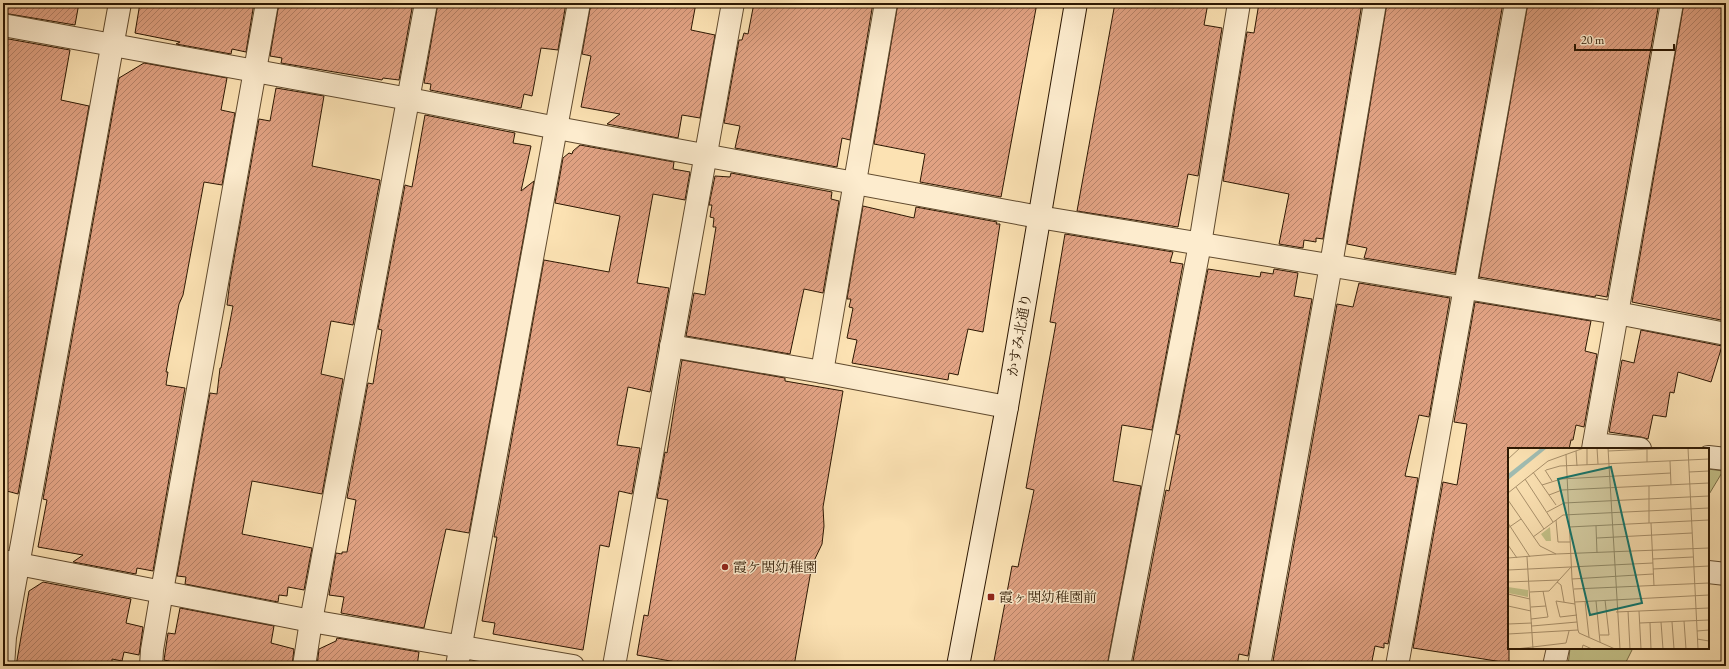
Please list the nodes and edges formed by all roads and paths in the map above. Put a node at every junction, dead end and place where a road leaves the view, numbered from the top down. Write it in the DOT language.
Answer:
graph roads {
  1 [pos="120,3"];
  2 [pos="267,3"];
  3 [pos="426,3"];
  4 [pos="579,3"];
  5 [pos="733,3"];
  6 [pos="886,3"];
  7 [pos="1076,3"];
  8 [pos="1239,3"];
  9 [pos="1375,3"];
  10 [pos="1516,3"];
  11 [pos="1672,3"];
  12 [pos="3,25"];
  13 [pos="112,46"];
  14 [pos="255,72"];
  15 [pos="409,99"];
  16 [pos="557,128"];
  17 [pos="705,155"];
  18 [pos="855,184"];
  19 [pos="1039,217"];
  20 [pos="1200,244"];
  21 [pos="1330,265"];
  22 [pos="1465,288"];
  23 [pos="1617,313"];
  24 [pos="1726,334"];
  25 [pos="671,346"];
  26 [pos="822,372"];
  27 [pos="1007,407"];
  28 [pos="1594,446"];
  29 [pos="1625,448"];
  30 [pos="1709,457"];
  31 [pos="1726,459"];
  32 [pos="11,563"];
  33 [pos="1709,572"];
  34 [pos="1726,574"];
  35 [pos="162,591"];
  36 [pos="311,621"];
  37 [pos="1558,649"];
  38 [pos="459,657"];
  39 [pos="3,666"];
  40 [pos="151,666"];
  41 [pos="304,666"];
  42 [pos="573,666"];
  43 [pos="614,666"];
  44 [pos="958,666"];
  45 [pos="1119,666"];
  46 [pos="1259,666"];
  47 [pos="1397,666"];
  48 [pos="1554,666"];
  1 -- 13 [label="street"];
  2 -- 14 [label="street"];
  3 -- 15 [label="street"];
  4 -- 16 [label="street"];
  5 -- 17 [label="street"];
  6 -- 18 [label="street"];
  7 -- 19 [label="street, かすみ北通り"];
  8 -- 20 [label="street"];
  9 -- 21 [label="street"];
  10 -- 22 [label="street"];
  11 -- 23 [label="street"];
  12 -- 13 [label="street"];
  13 -- 14 [label="street"];
  13 -- 32 [label="street"];
  14 -- 15 [label="street"];
  14 -- 35 [label="street"];
  15 -- 16 [label="street"];
  15 -- 36 [label="street"];
  16 -- 17 [label="street"];
  16 -- 38 [label="street"];
  17 -- 18 [label="street"];
  17 -- 25 [label="street"];
  18 -- 19 [label="street"];
  18 -- 26 [label="street"];
  19 -- 20 [label="street"];
  19 -- 27 [label="street, かすみ北通り"];
  20 -- 21 [label="street"];
  20 -- 45 [label="street"];
  21 -- 22 [label="street"];
  21 -- 46 [label="street"];
  22 -- 23 [label="street"];
  22 -- 47 [label="street"];
  23 -- 24 [label="street"];
  23 -- 28 [label="street"];
  25 -- 26 [label="street"];
  25 -- 43 [label="street"];
  26 -- 27 [label="street"];
  27 -- 44 [label="street, かすみ北通り"];
  28 -- 29 [label="street"];
  30 -- 31 [label="street"];
  32 -- 35 [label="street"];
  32 -- 39 [label="street"];
  33 -- 34 [label="street"];
  35 -- 36 [label="street"];
  35 -- 40 [label="street"];
  36 -- 38 [label="street"];
  36 -- 41 [label="street"];
  37 -- 48 [label="street"];
  38 -- 42 [label="street"];
}
